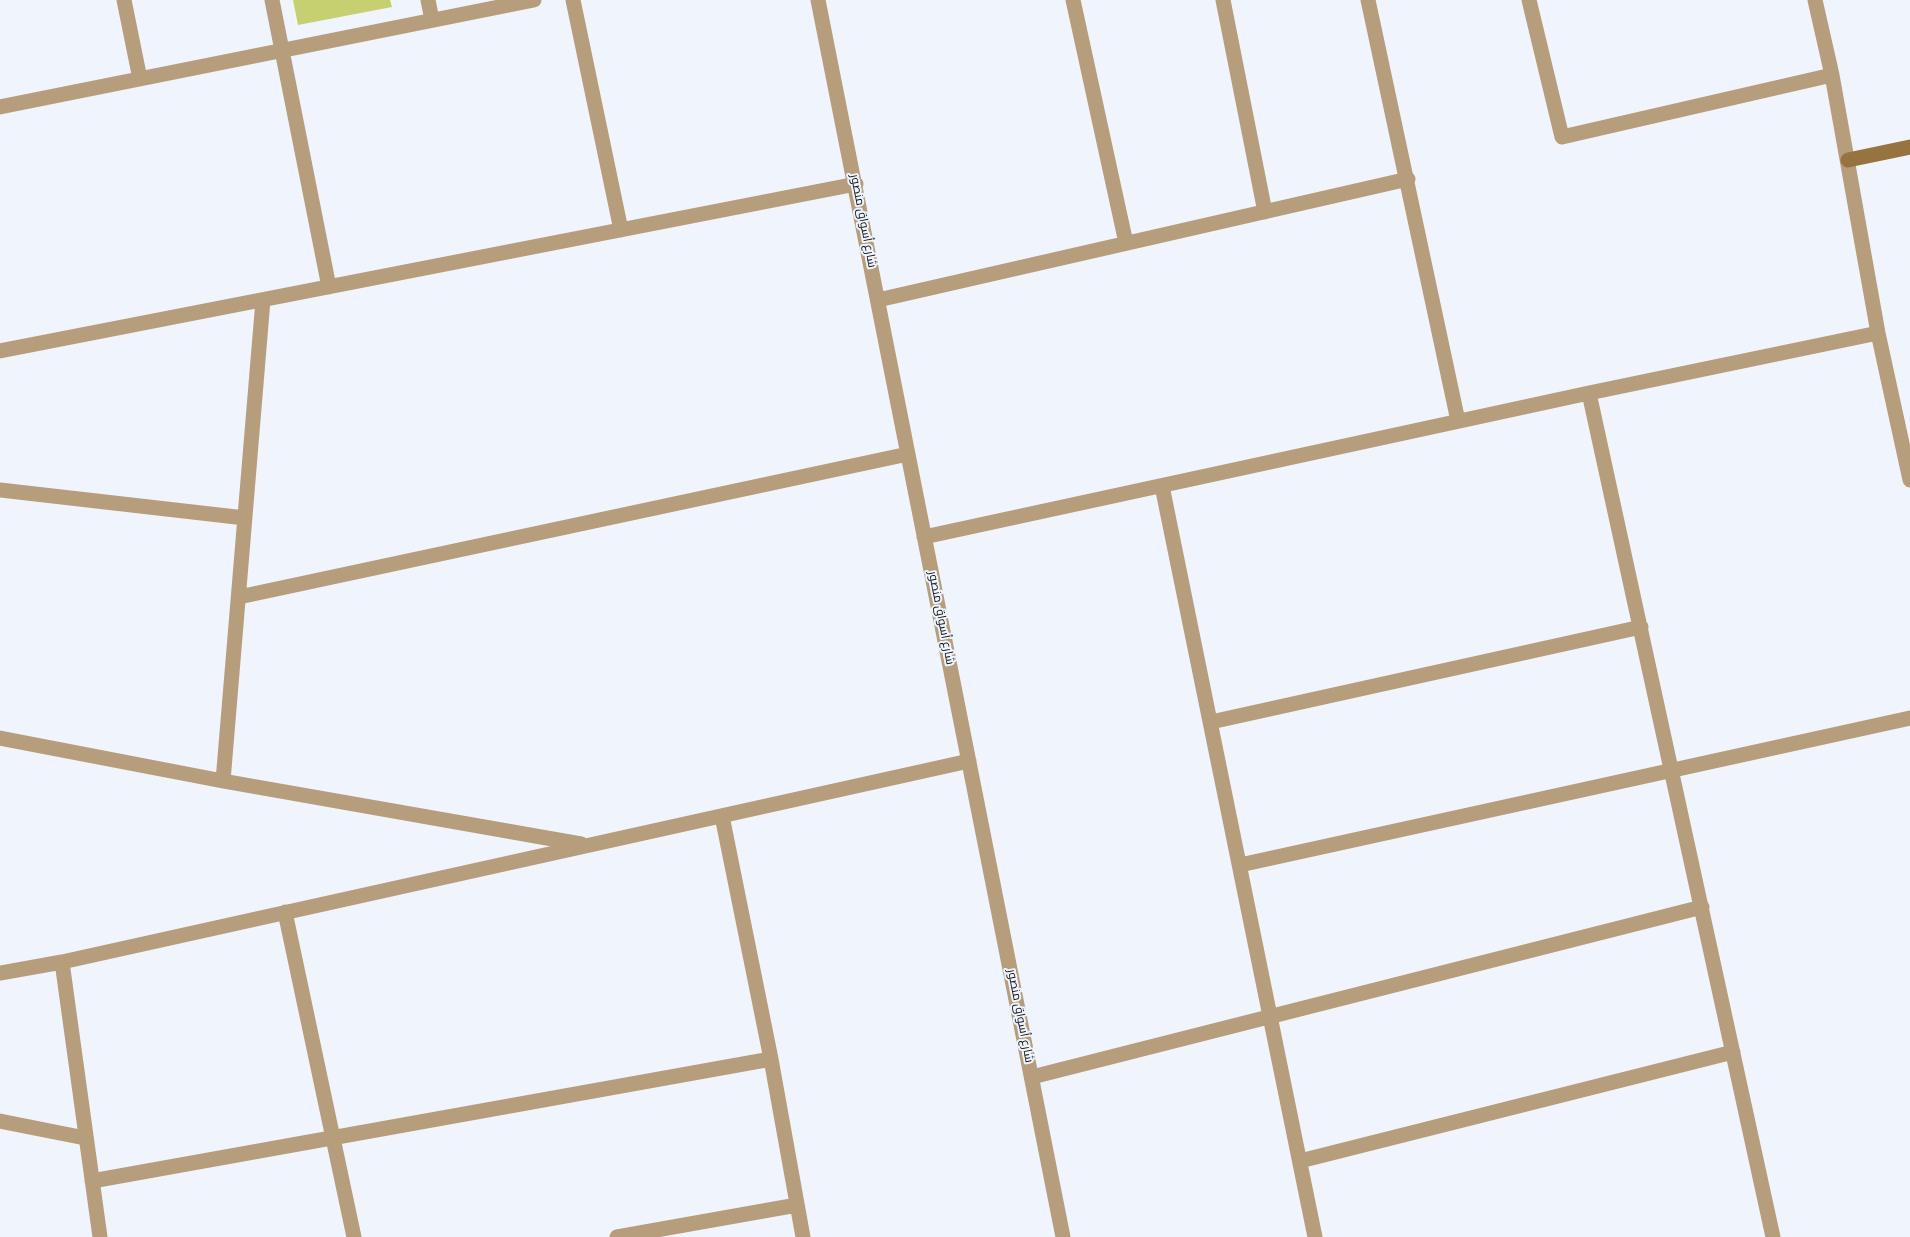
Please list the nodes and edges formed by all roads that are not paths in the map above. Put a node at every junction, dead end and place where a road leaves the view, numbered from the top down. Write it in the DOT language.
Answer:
graph roads {
  1 [pos="124,0"];
  2 [pos="272,0"];
  3 [pos="428,0"];
  4 [pos="534,0"];
  5 [pos="573,0"];
  6 [pos="818,0"];
  7 [pos="1073,0"];
  8 [pos="1223,0"];
  9 [pos="1368,0"];
  10 [pos="1529,0"];
  11 [pos="1815,0"];
  12 [pos="432,20"];
  13 [pos="282,50"];
  14 [pos="1832,75"];
  15 [pos="140,79"];
  16 [pos="0,107"];
  17 [pos="1910,147"];
  18 [pos="1848,160"];
  19 [pos="1408,179"];
  20 [pos="856,184"];
  21 [pos="1265,212"];
  22 [pos="621,230"];
  23 [pos="1126,243"];
  24 [pos="329,287"];
  25 [pos="263,300"];
  26 [pos="878,300"];
  27 [pos="1878,333"];
  28 [pos="0,351"];
  29 [pos="1589,393"];
  30 [pos="1458,421"];
  31 [pos="908,454"];
  32 [pos="1910,480"];
  33 [pos="1162,486"];
  34 [pos="0,490"];
  35 [pos="246,518"];
  36 [pos="924,537"];
  37 [pos="239,597"];
  38 [pos="1641,627"];
  39 [pos="1910,718"];
  40 [pos="1211,722"];
  41 [pos="0,738"];
  42 [pos="969,761"];
  43 [pos="1672,769"];
  44 [pos="223,780"];
  45 [pos="722,816"];
  46 [pos="588,845"];
  47 [pos="1240,865"];
  48 [pos="1702,907"];
  49 [pos="285,912"];
  50 [pos="62,962"];
  51 [pos="0,973"];
  52 [pos="1270,1016"];
  53 [pos="1733,1052"];
  54 [pos="771,1059"];
  55 [pos="1032,1076"];
  56 [pos="0,1121"];
  57 [pos="85,1138"];
  58 [pos="334,1138"];
  59 [pos="1300,1161"];
  60 [pos="92,1181"];
  61 [pos="798,1205"];
  62 [pos="100,1237"];
  63 [pos="354,1237"];
  64 [pos="617,1237"];
  65 [pos="803,1237"];
  66 [pos="1063,1237"];
  67 [pos="1315,1237"];
  68 [pos="1773,1237"];
  1 -- 15 [label="street"];
  2 -- 13 [label="street"];
  3 -- 12 [label="street"];
  4 -- 12 [label="street"];
  5 -- 22 [label="street"];
  6 -- 20 [label="street, شارع أسواق منصور"];
  7 -- 23 [label="street"];
  8 -- 21 [label="street"];
  9 -- 19 [label="street"];
  10 -- 14 [label="street"];
  11 -- 14 [label="street"];
  12 -- 13 [label="street"];
  13 -- 15 [label="street"];
  13 -- 24 [label="street"];
  14 -- 18 [label="street"];
  15 -- 16 [label="street"];
  17 -- 18 [label="street"];
  18 -- 27 [label="street"];
  19 -- 21 [label="street"];
  19 -- 30 [label="street"];
  20 -- 22 [label="street"];
  20 -- 26 [label="street, شارع أسواق منصور"];
  21 -- 23 [label="street"];
  22 -- 24 [label="street"];
  23 -- 26 [label="street"];
  24 -- 25 [label="street"];
  25 -- 28 [label="street"];
  25 -- 35 [label="street"];
  26 -- 31 [label="street, شارع أسواق منصور"];
  27 -- 29 [label="street"];
  27 -- 32 [label="street"];
  29 -- 30 [label="street"];
  29 -- 38 [label="street"];
  30 -- 33 [label="street"];
  31 -- 36 [label="street, شارع أسواق منصور"];
  31 -- 37 [label="street"];
  33 -- 36 [label="street"];
  33 -- 40 [label="street"];
  34 -- 35 [label="street"];
  35 -- 37 [label="street"];
  36 -- 42 [label="street, شارع أسواق منصور"];
  37 -- 44 [label="street"];
  38 -- 40 [label="street"];
  38 -- 43 [label="street"];
  39 -- 43 [label="street"];
  40 -- 47 [label="street"];
  41 -- 44 [label="street"];
  42 -- 45 [label="street"];
  42 -- 55 [label="street, شارع أسواق منصور"];
  43 -- 47 [label="street"];
  43 -- 48 [label="street"];
  44 -- 46 [label="street"];
  45 -- 46 [label="street"];
  45 -- 54 [label="street"];
  46 -- 49 [label="street"];
  47 -- 52 [label="street"];
  48 -- 52 [label="street"];
  48 -- 53 [label="street"];
  49 -- 50 [label="street"];
  49 -- 58 [label="street"];
  50 -- 51 [label="street"];
  50 -- 57 [label="street"];
  52 -- 55 [label="street"];
  52 -- 59 [label="street"];
  53 -- 59 [label="street"];
  53 -- 68 [label="street"];
  54 -- 58 [label="street"];
  54 -- 61 [label="street"];
  55 -- 66 [label="street, شارع أسواق منصور"];
  56 -- 57 [label="street"];
  57 -- 60 [label="street"];
  58 -- 60 [label="street"];
  58 -- 63 [label="street"];
  59 -- 67 [label="street"];
  60 -- 62 [label="street"];
  61 -- 64 [label="street"];
  61 -- 65 [label="street"];
}
